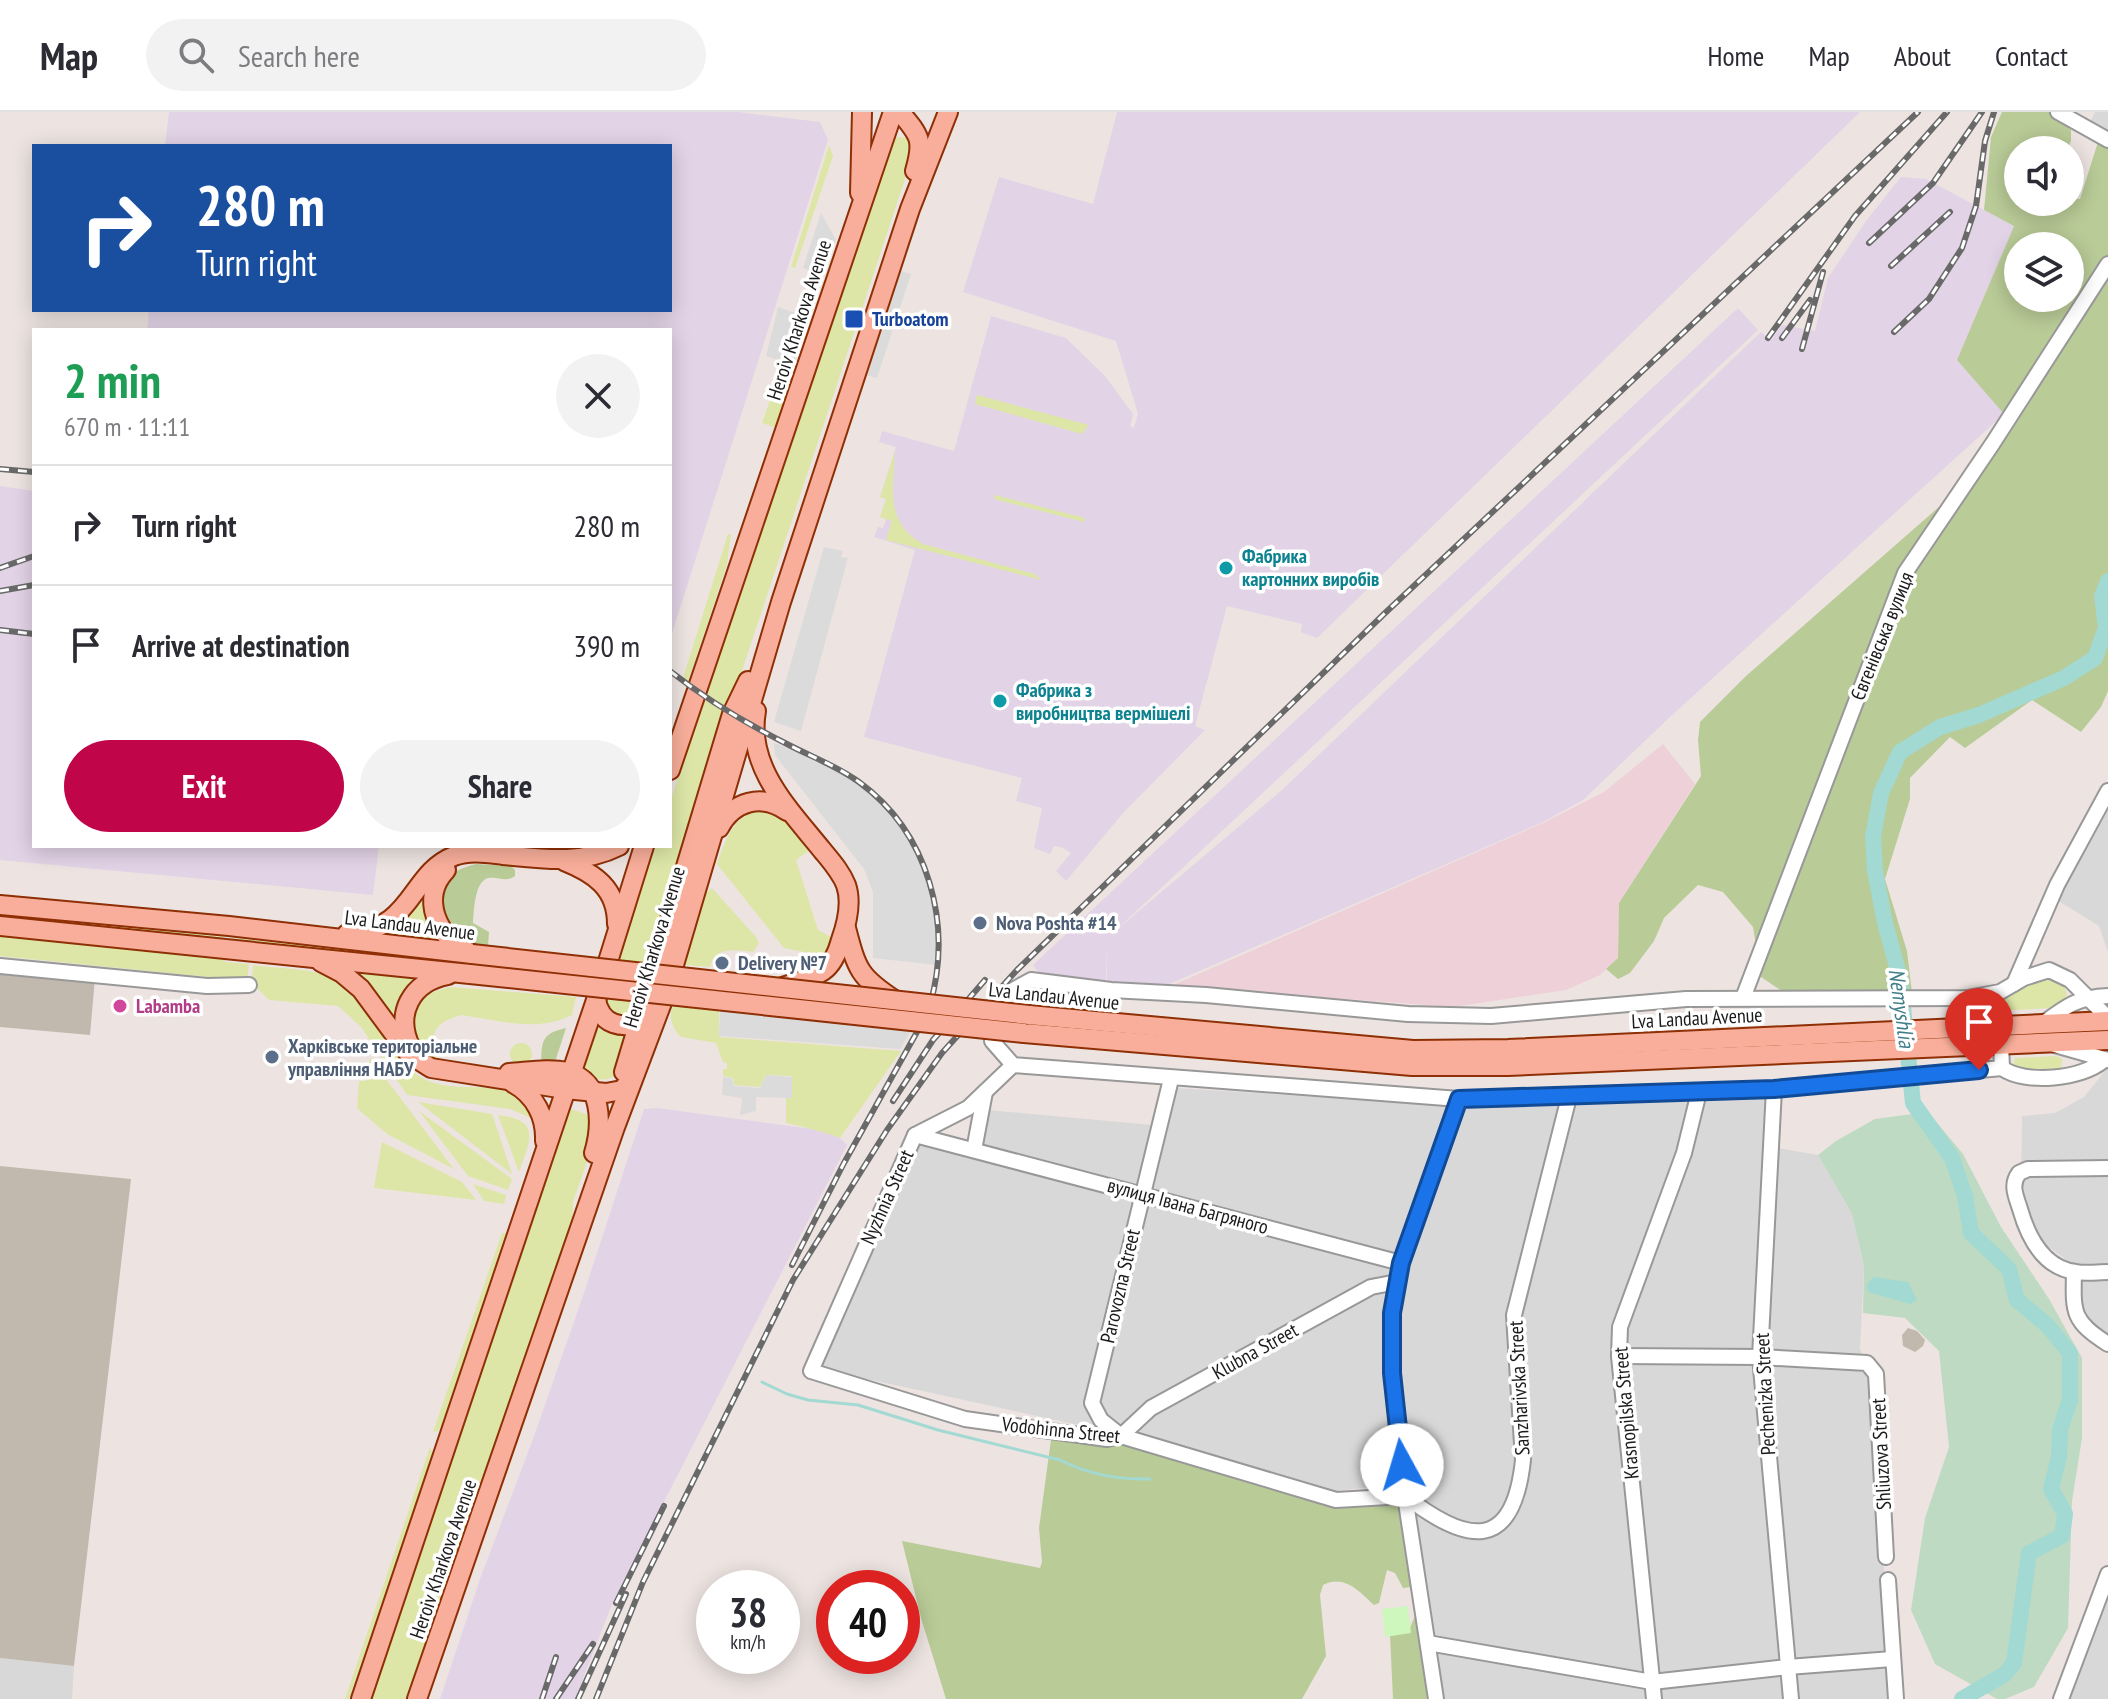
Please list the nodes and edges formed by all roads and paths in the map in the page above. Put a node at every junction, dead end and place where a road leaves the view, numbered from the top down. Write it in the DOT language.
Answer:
graph roads {
  1 [pos="862,112"];
  2 [pos="948,112"];
  3 [pos="2058,112"];
  4 [pos="897,115"];
  5 [pos="2108,140"];
  6 [pos="883,143"];
  7 [pos="921,147"];
  8 [pos="860,209"];
  9 [pos="910,209"];
  10 [pos="2108,264"];
  11 [pos="766,651"];
  12 [pos="672,764"];
  13 [pos="2108,791"];
  14 [pos="796,818"];
  15 [pos="614,848"];
  16 [pos="643,848"];
  17 [pos="481,852"];
  18 [pos="564,861"];
  19 [pos="698,878"];
  20 [pos="0,905"];
  21 [pos="0,926"];
  22 [pos="846,926"];
  23 [pos="616,932"];
  24 [pos="302,934"];
  25 [pos="463,953"];
  26 [pos="299,957"];
  27 [pos="0,966"];
  28 [pos="461,973"];
  29 [pos="2014,984"];
  30 [pos="249,985"];
  31 [pos="777,989"];
  32 [pos="2108,996"];
  33 [pos="2086,997"];
  34 [pos="1743,998"];
  35 [pos="1968,998"];
  36 [pos="596,1000"];
  37 [pos="896,1001"];
  38 [pos="641,1015"];
  39 [pos="2108,1020"];
  40 [pos="2044,1034"];
  41 [pos="1972,1038"];
  42 [pos="1932,1039"];
  43 [pos="2108,1040"];
  44 [pos="2001,1045"];
  45 [pos="2106,1060"];
  46 [pos="421,1064"];
  47 [pos="1013,1065"];
  48 [pos="2002,1068"];
  49 [pos="491,1077"];
  50 [pos="627,1079"];
  51 [pos="1171,1079"];
  52 [pos="567,1083"];
  53 [pos="1774,1089"];
  54 [pos="591,1090"];
  55 [pos="985,1091"];
  56 [pos="1699,1092"];
  57 [pos="1569,1097"];
  58 [pos="1459,1099"];
  59 [pos="915,1135"];
  60 [pos="974,1150"];
  61 [pos="542,1159"];
  62 [pos="2108,1168"];
  63 [pos="1142,1194"];
  64 [pos="583,1219"];
  65 [pos="1401,1263"];
  66 [pos="2074,1272"];
  67 [pos="2108,1272"];
  68 [pos="1397,1282"];
  69 [pos="2108,1344"];
  70 [pos="1619,1356"];
  71 [pos="1760,1357"];
  72 [pos="811,1371"];
  73 [pos="1121,1436"];
  74 [pos="1405,1496"];
  75 [pos="1886,1557"];
  76 [pos="2108,1574"];
  77 [pos="1888,1580"];
  78 [pos="1428,1643"];
  79 [pos="1892,1659"];
  80 [pos="1788,1667"];
  81 [pos="1652,1682"];
  82 [pos="361,1699"];
  83 [pos="417,1699"];
  84 [pos="1436,1699"];
  85 [pos="1654,1699"];
  86 [pos="1791,1699"];
  87 [pos="1896,1699"];
  88 [pos="2061,1699"];
  1 -- 8 [label="main road"];
  2 -- 9 [label="main road, Heroiv Kharkova Avenue"];
  3 -- 5 [label="street"];
  4 -- 6 [label="main road, Heroiv Kharkova Avenue"];
  4 -- 7 [label="main road"];
  6 -- 7 [label="main road"];
  6 -- 8 [label="main road, Heroiv Kharkova Avenue"];
  7 -- 9 [label="main road"];
  8 -- 12 [label="main road, Heroiv Kharkova Avenue"];
  9 -- 11 [label="main road, Heroiv Kharkova Avenue"];
  10 -- 34 [label="street, Євгенівська вулиця"];
  11 -- 14 [label="main road"];
  11 -- 19 [label="main road, Heroiv Kharkova Avenue"];
  11 -- 38 [label="main road"];
  13 -- 29 [label="street"];
  14 -- 19 [label="main road"];
  14 -- 22 [label="main road"];
  15 -- 18 [label="main road"];
  16 -- 23 [label="main road, Heroiv Kharkova Avenue"];
  17 -- 18 [label="main road"];
  17 -- 24 [label="main road"];
  17 -- 25 [label="main road"];
  18 -- 23 [label="main road"];
  19 -- 38 [label="main road, Heroiv Kharkova Avenue"];
  20 -- 24 [label="main road, Lva Landau Avenue"];
  21 -- 26 [label="main road, Lva Landau Avenue"];
  22 -- 31 [label="main road"];
  22 -- 37 [label="main road"];
  23 -- 36 [label="main road, Heroiv Kharkova Avenue"];
  24 -- 25 [label="main road, Lva Landau Avenue"];
  25 -- 28 [label="main road"];
  25 -- 31 [label="main road, Lva Landau Avenue, bridge"];
  26 -- 28 [label="main road, Lva Landau Avenue"];
  26 -- 46 [label="main road"];
  27 -- 30 [label="street"];
  28 -- 42 [label="main road, Lva Landau Avenue, bridge"];
  28 -- 46 [label="main road"];
  29 -- 33 [label="street"];
  29 -- 35 [label="street"];
  31 -- 37 [label="main road, Lva Landau Avenue, bridge"];
  32 -- 33 [label="street"];
  33 -- 39 [label="street"];
  33 -- 40 [label="street"];
  34 -- 35 [label="street"];
  34 -- 47 [label="street"];
  35 -- 41 [label="street"];
  36 -- 38 [label="main road"];
  36 -- 52 [label="main road, Heroiv Kharkova Avenue"];
  37 -- 42 [label="main road, Lva Landau Avenue, bridge"];
  38 -- 50 [label="main road, Heroiv Kharkova Avenue"];
  38 -- 50 [label="main road"];
  39 -- 40 [label="main road, Lva Landau Avenue"];
  40 -- 41 [label="main road, Lva Landau Avenue"];
  40 -- 43 [label="main road, Lva Landau Avenue"];
  40 -- 44 [label="main road, Lva Landau Avenue"];
  40 -- 45 [label="street"];
  41 -- 42 [label="main road, Lva Landau Avenue"];
  41 -- 44 [label="main road, Lva Landau Avenue"];
  44 -- 48 [label="street"];
  45 -- 48 [label="street"];
  46 -- 49 [label="main road"];
  47 -- 51 [label="street"];
  47 -- 55 [label="street, Nyzhnia Street"];
  48 -- 53 [label="street"];
  49 -- 52 [label="main road"];
  49 -- 61 [label="main road"];
  50 -- 54 [label="main road"];
  50 -- 64 [label="main road"];
  51 -- 58 [label="street"];
  51 -- 63 [label="street, Parovozna Street"];
  52 -- 54 [label="main road"];
  52 -- 61 [label="main road, Heroiv Kharkova Avenue"];
  53 -- 56 [label="street"];
  53 -- 71 [label="street, Pechenizka Street"];
  54 -- 64 [label="main road"];
  55 -- 59 [label="street, Nyzhnia Street"];
  55 -- 60 [label="street"];
  56 -- 57 [label="street"];
  56 -- 70 [label="street, Krasnopilska Street"];
  57 -- 58 [label="street"];
  57 -- 74 [label="street, Sanzharivska Street"];
  58 -- 65 [label="street"];
  59 -- 60 [label="street, вулиця Івана Багряного"];
  59 -- 72 [label="street, Nyzhnia Street"];
  60 -- 63 [label="street, вулиця Івана Багряного"];
  61 -- 82 [label="main road, Heroiv Kharkova Avenue"];
  62 -- 66 [label="street"];
  63 -- 65 [label="street, вулиця Івана Багряного"];
  63 -- 73 [label="street, Parovozna Street"];
  64 -- 83 [label="main road, Heroiv Kharkova Avenue"];
  65 -- 68 [label="street"];
  66 -- 67 [label="street"];
  66 -- 69 [label="street"];
  68 -- 73 [label="street, Klubna Street"];
  68 -- 74 [label="street"];
  70 -- 71 [label="street, Shliuzova Street"];
  70 -- 81 [label="street, Krasnopilska Street"];
  71 -- 75 [label="street, Shliuzova Street"];
  71 -- 80 [label="street, Pechenizka Street"];
  72 -- 73 [label="street, Vodohinna Street"];
  73 -- 74 [label="street, Vodohinna Street"];
  74 -- 78 [label="street"];
  76 -- 88 [label="street"];
  77 -- 79 [label="street"];
  78 -- 81 [label="street"];
  78 -- 84 [label="street"];
  79 -- 80 [label="street"];
  79 -- 87 [label="street"];
  80 -- 81 [label="street"];
  80 -- 86 [label="street, Pechenizka Street"];
  81 -- 85 [label="street, Krasnopilska Street"];
}
